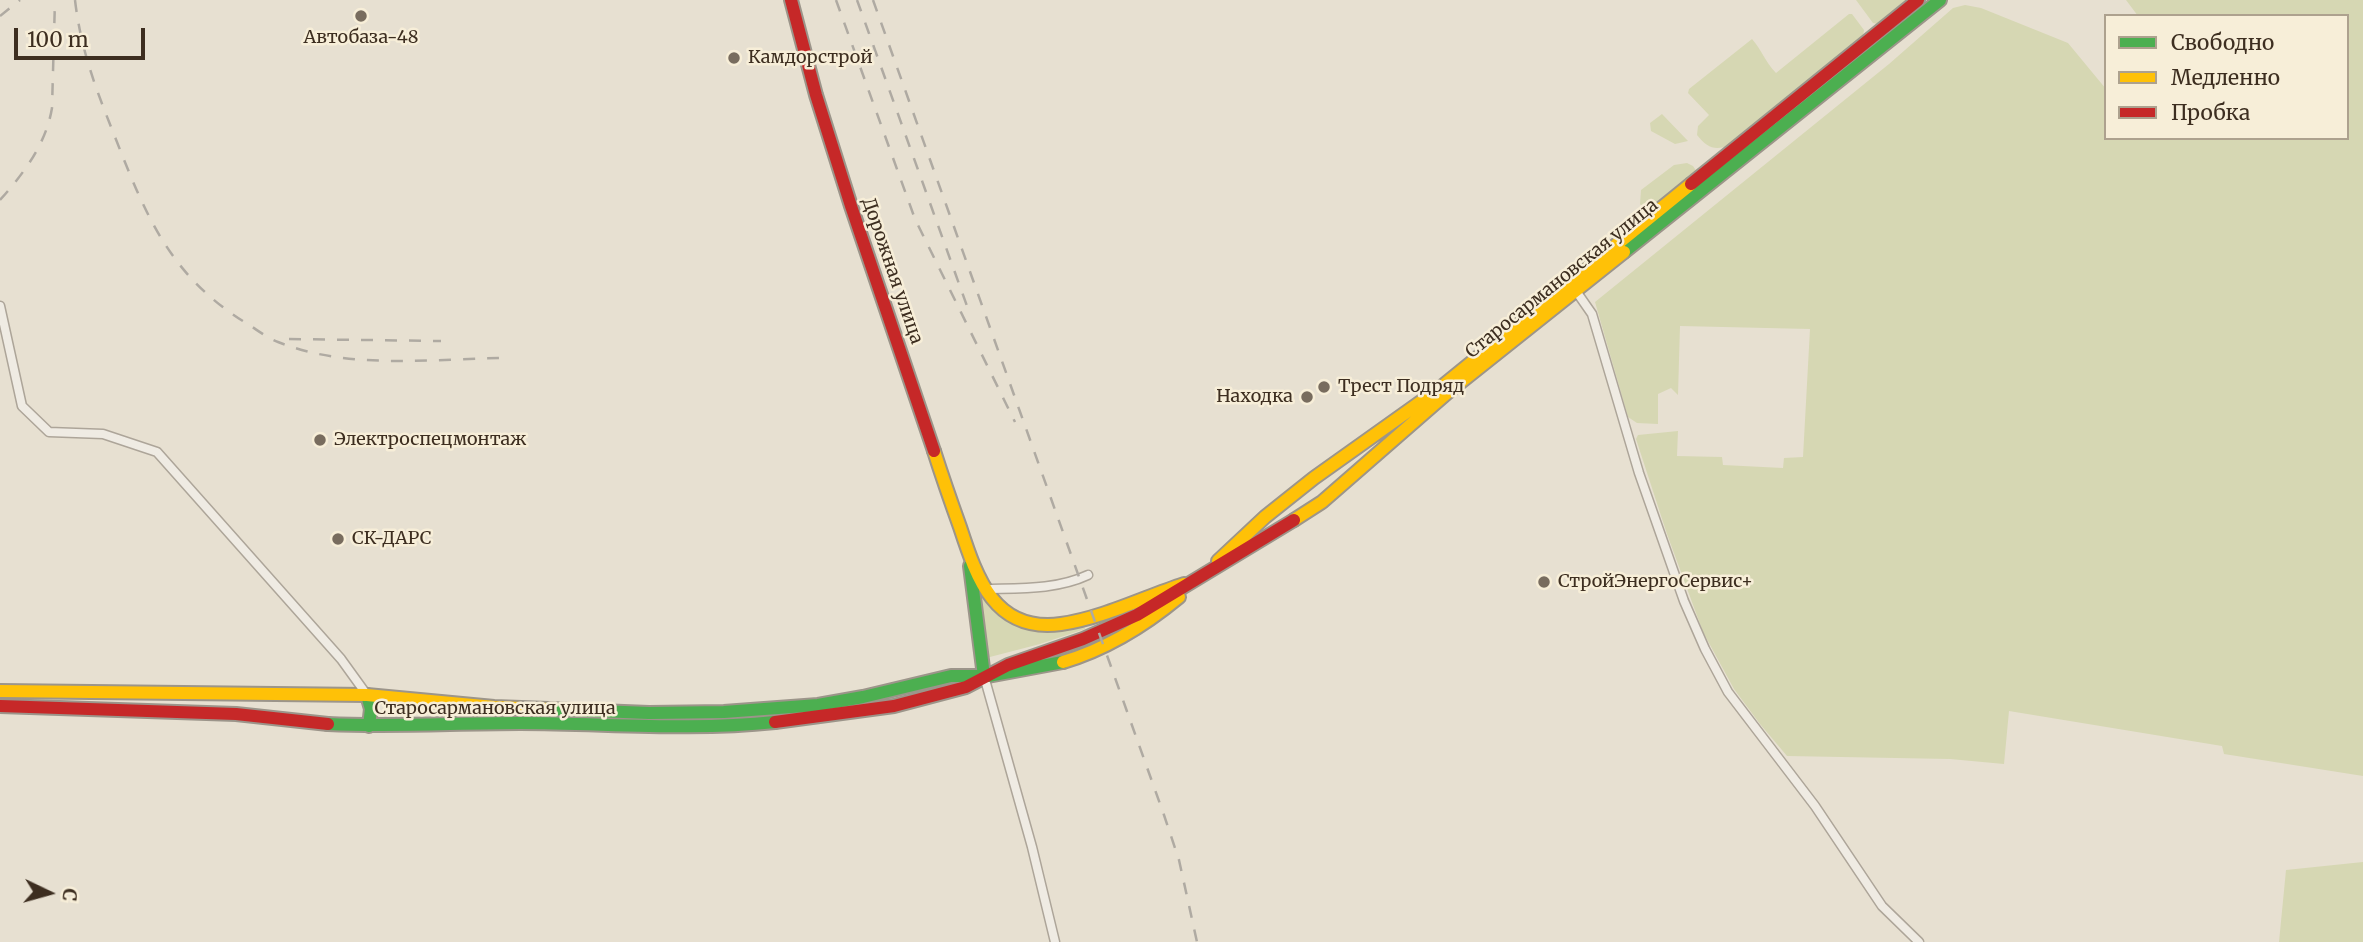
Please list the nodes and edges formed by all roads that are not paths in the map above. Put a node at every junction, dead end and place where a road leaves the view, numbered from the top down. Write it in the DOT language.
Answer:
graph roads {
  1 [pos="790,0"];
  2 [pos="1918,0"];
  3 [pos="1940,0"];
  4 [pos="1576,291"];
  5 [pos="0,306"];
  6 [pos="1314,478"];
  7 [pos="1322,502"];
  8 [pos="968,552"];
  9 [pos="1088,575"];
  10 [pos="1201,578"];
  11 [pos="985,589"];
  12 [pos="984,676"];
  13 [pos="0,691"];
  14 [pos="367,695"];
  15 [pos="0,706"];
  16 [pos="369,726"];
  17 [pos="1055,942"];
  18 [pos="1919,942"];
  1 -- 8 [label="main road, Дорожная улица"];
  2 -- 6 [label="main road, Старосармановская улица"];
  3 -- 4 [label="main road, Старосармановская улица"];
  4 -- 7 [label="main road, Старосармановская улица"];
  4 -- 18 [label="street"];
  5 -- 14 [label="street"];
  6 -- 7 [label="main road"];
  6 -- 10 [label="main road, Старосармановская улица"];
  7 -- 10 [label="main road, Старосармановская улица"];
  8 -- 11 [label="main road"];
  8 -- 12 [label="main road"];
  9 -- 11 [label="street"];
  10 -- 11 [label="main road"];
  10 -- 12 [label="main road, Старосармановская улица"];
  12 -- 14 [label="main road, Старосармановская улица"];
  12 -- 16 [label="main road, Старосармановская улица"];
  12 -- 17 [label="street"];
  13 -- 14 [label="main road, Старосармановская улица"];
  14 -- 16 [label="main road"];
  15 -- 16 [label="main road, Старосармановская улица"];
}
